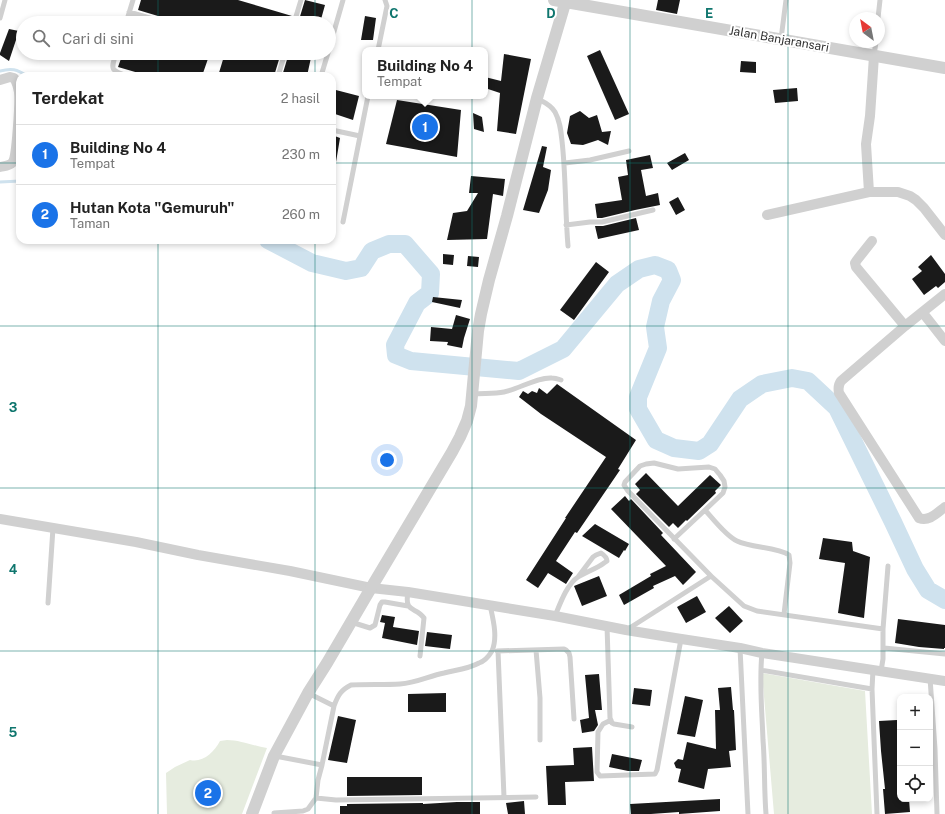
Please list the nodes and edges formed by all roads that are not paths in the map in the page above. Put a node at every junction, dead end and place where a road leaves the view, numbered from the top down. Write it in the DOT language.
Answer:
graph roads {
  1 [pos="5,0"];
  2 [pos="133,0"];
  3 [pos="301,0"];
  4 [pos="343,0"];
  5 [pos="385,0"];
  6 [pos="786,0"];
  7 [pos="880,0"];
  8 [pos="562,1"];
  9 [pos="129,12"];
  10 [pos="879,12"];
  11 [pos="128,16"];
  12 [pos="143,16"];
  13 [pos="296,16"];
  14 [pos="0,18"];
  15 [pos="336,24"];
  16 [pos="781,40"];
  17 [pos="379,47"];
  18 [pos="875,48"];
  19 [pos="874,56"];
  20 [pos="114,60"];
  21 [pos="283,60"];
  22 [pos="326,60"];
  23 [pos="945,68"];
  24 [pos="115,72"];
  25 [pos="279,72"];
  26 [pos="322,72"];
  27 [pos="0,80"];
  28 [pos="16,81"];
  29 [pos="537,98"];
  30 [pos="367,99"];
  31 [pos="336,131"];
  32 [pos="360,136"];
  33 [pos="16,147"];
  34 [pos="629,151"];
  35 [pos="565,163"];
  36 [pos="0,167"];
  37 [pos="869,192"];
  38 [pos="653,210"];
  39 [pos="767,215"];
  40 [pos="343,222"];
  41 [pos="566,224"];
  42 [pos="945,235"];
  43 [pos="872,241"];
  44 [pos="568,246"];
  45 [pos="945,294"];
  46 [pos="923,313"];
  47 [pos="905,326"];
  48 [pos="945,341"];
  49 [pos="561,380"];
  50 [pos="472,394"];
  51 [pos="945,507"];
  52 [pos="705,510"];
  53 [pos="0,519"];
  54 [pos="53,528"];
  55 [pos="674,539"];
  56 [pos="888,566"];
  57 [pos="711,576"];
  58 [pos="578,577"];
  59 [pos="371,588"];
  60 [pos="408,592"];
  61 [pos="48,602"];
  62 [pos="490,605"];
  63 [pos="408,606"];
  64 [pos="784,614"];
  65 [pos="555,616"];
  66 [pos="351,622"];
  67 [pos="608,626"];
  68 [pos="884,629"];
  69 [pos="626,630"];
  70 [pos="681,639"];
  71 [pos="740,648"];
  72 [pos="884,648"];
  73 [pos="536,650"];
  74 [pos="492,651"];
  75 [pos="498,651"];
  76 [pos="762,653"];
  77 [pos="945,654"];
  78 [pos="420,656"];
  79 [pos="761,670"];
  80 [pos="877,670"];
  81 [pos="930,678"];
  82 [pos="945,681"];
  83 [pos="872,689"];
  84 [pos="308,693"];
  85 [pos="334,706"];
  86 [pos="574,719"];
  87 [pos="611,720"];
  88 [pos="632,727"];
  89 [pos="540,740"];
  90 [pos="274,756"];
  91 [pos="322,764"];
  92 [pos="504,797"];
  93 [pos="536,797"];
  94 [pos="316,798"];
  95 [pos="274,813"];
  96 [pos="252,814"];
  97 [pos="748,814"];
  98 [pos="766,814"];
  99 [pos="877,814"];
  100 [pos="937,814"];
  1 -- 14 [label="lane"];
  2 -- 9 [label="lane"];
  3 -- 13 [label="lane"];
  4 -- 15 [label="lane"];
  5 -- 17 [label="lane"];
  6 -- 16 [label="lane"];
  7 -- 10 [label="lane"];
  8 -- 16 [label="street, Jalan Banjaransari"];
  8 -- 29 [label="street"];
  9 -- 11 [label="lane"];
  9 -- 12 [label="lane"];
  16 -- 19 [label="street, Jalan Banjaransari"];
  18 -- 19 [label="lane"];
  19 -- 23 [label="street, Jalan Banjaransari"];
  19 -- 37 [label="street"];
  20 -- 24 [label="lane"];
  21 -- 25 [label="lane"];
  22 -- 26 [label="lane"];
  27 -- 28 [label="street"];
  29 -- 35 [label="lane"];
  29 -- 50 [label="street"];
  30 -- 32 [label="lane"];
  31 -- 32 [label="lane"];
  32 -- 40 [label="lane"];
  33 -- 36 [label="street"];
  34 -- 35 [label="lane"];
  35 -- 41 [label="lane"];
  37 -- 39 [label="street"];
  37 -- 42 [label="street"];
  38 -- 41 [label="lane"];
  41 -- 44 [label="lane"];
  43 -- 47 [label="street"];
  45 -- 46 [label="street"];
  46 -- 47 [label="street"];
  46 -- 48 [label="street"];
  47 -- 51 [label="street"];
  49 -- 50 [label="lane"];
  50 -- 59 [label="street"];
  52 -- 55 [label="lane"];
  52 -- 55 [label="lane"];
  52 -- 64 [label="lane"];
  53 -- 54 [label="street"];
  54 -- 59 [label="street"];
  54 -- 61 [label="lane"];
  55 -- 57 [label="lane"];
  56 -- 68 [label="lane"];
  57 -- 64 [label="lane"];
  57 -- 69 [label="lane"];
  58 -- 58 [label="lane"];
  58 -- 65 [label="lane"];
  59 -- 60 [label="street"];
  59 -- 66 [label="street"];
  60 -- 62 [label="street"];
  60 -- 63 [label="lane"];
  62 -- 65 [label="street"];
  62 -- 74 [label="lane"];
  63 -- 66 [label="lane"];
  63 -- 78 [label="lane"];
  64 -- 68 [label="lane"];
  65 -- 67 [label="street"];
  66 -- 84 [label="street"];
  67 -- 69 [label="street"];
  67 -- 87 [label="lane"];
  68 -- 72 [label="lane"];
  69 -- 70 [label="street"];
  70 -- 71 [label="street"];
  70 -- 87 [label="lane"];
  71 -- 76 [label="street"];
  71 -- 97 [label="lane"];
  72 -- 77 [label="lane"];
  72 -- 80 [label="lane"];
  73 -- 75 [label="lane"];
  73 -- 86 [label="lane"];
  73 -- 89 [label="lane"];
  74 -- 75 [label="lane"];
  74 -- 85 [label="lane"];
  75 -- 92 [label="lane"];
  76 -- 79 [label="lane"];
  76 -- 80 [label="street"];
  79 -- 83 [label="lane"];
  79 -- 98 [label="lane"];
  80 -- 81 [label="street"];
  80 -- 83 [label="lane"];
  81 -- 82 [label="street"];
  81 -- 100 [label="lane"];
  83 -- 99 [label="lane"];
  84 -- 85 [label="lane"];
  84 -- 90 [label="street"];
  85 -- 91 [label="lane"];
  87 -- 88 [label="lane"];
  90 -- 91 [label="lane"];
  90 -- 96 [label="street"];
  91 -- 94 [label="lane"];
  92 -- 93 [label="lane"];
  92 -- 94 [label="lane"];
  94 -- 95 [label="lane"];
}
